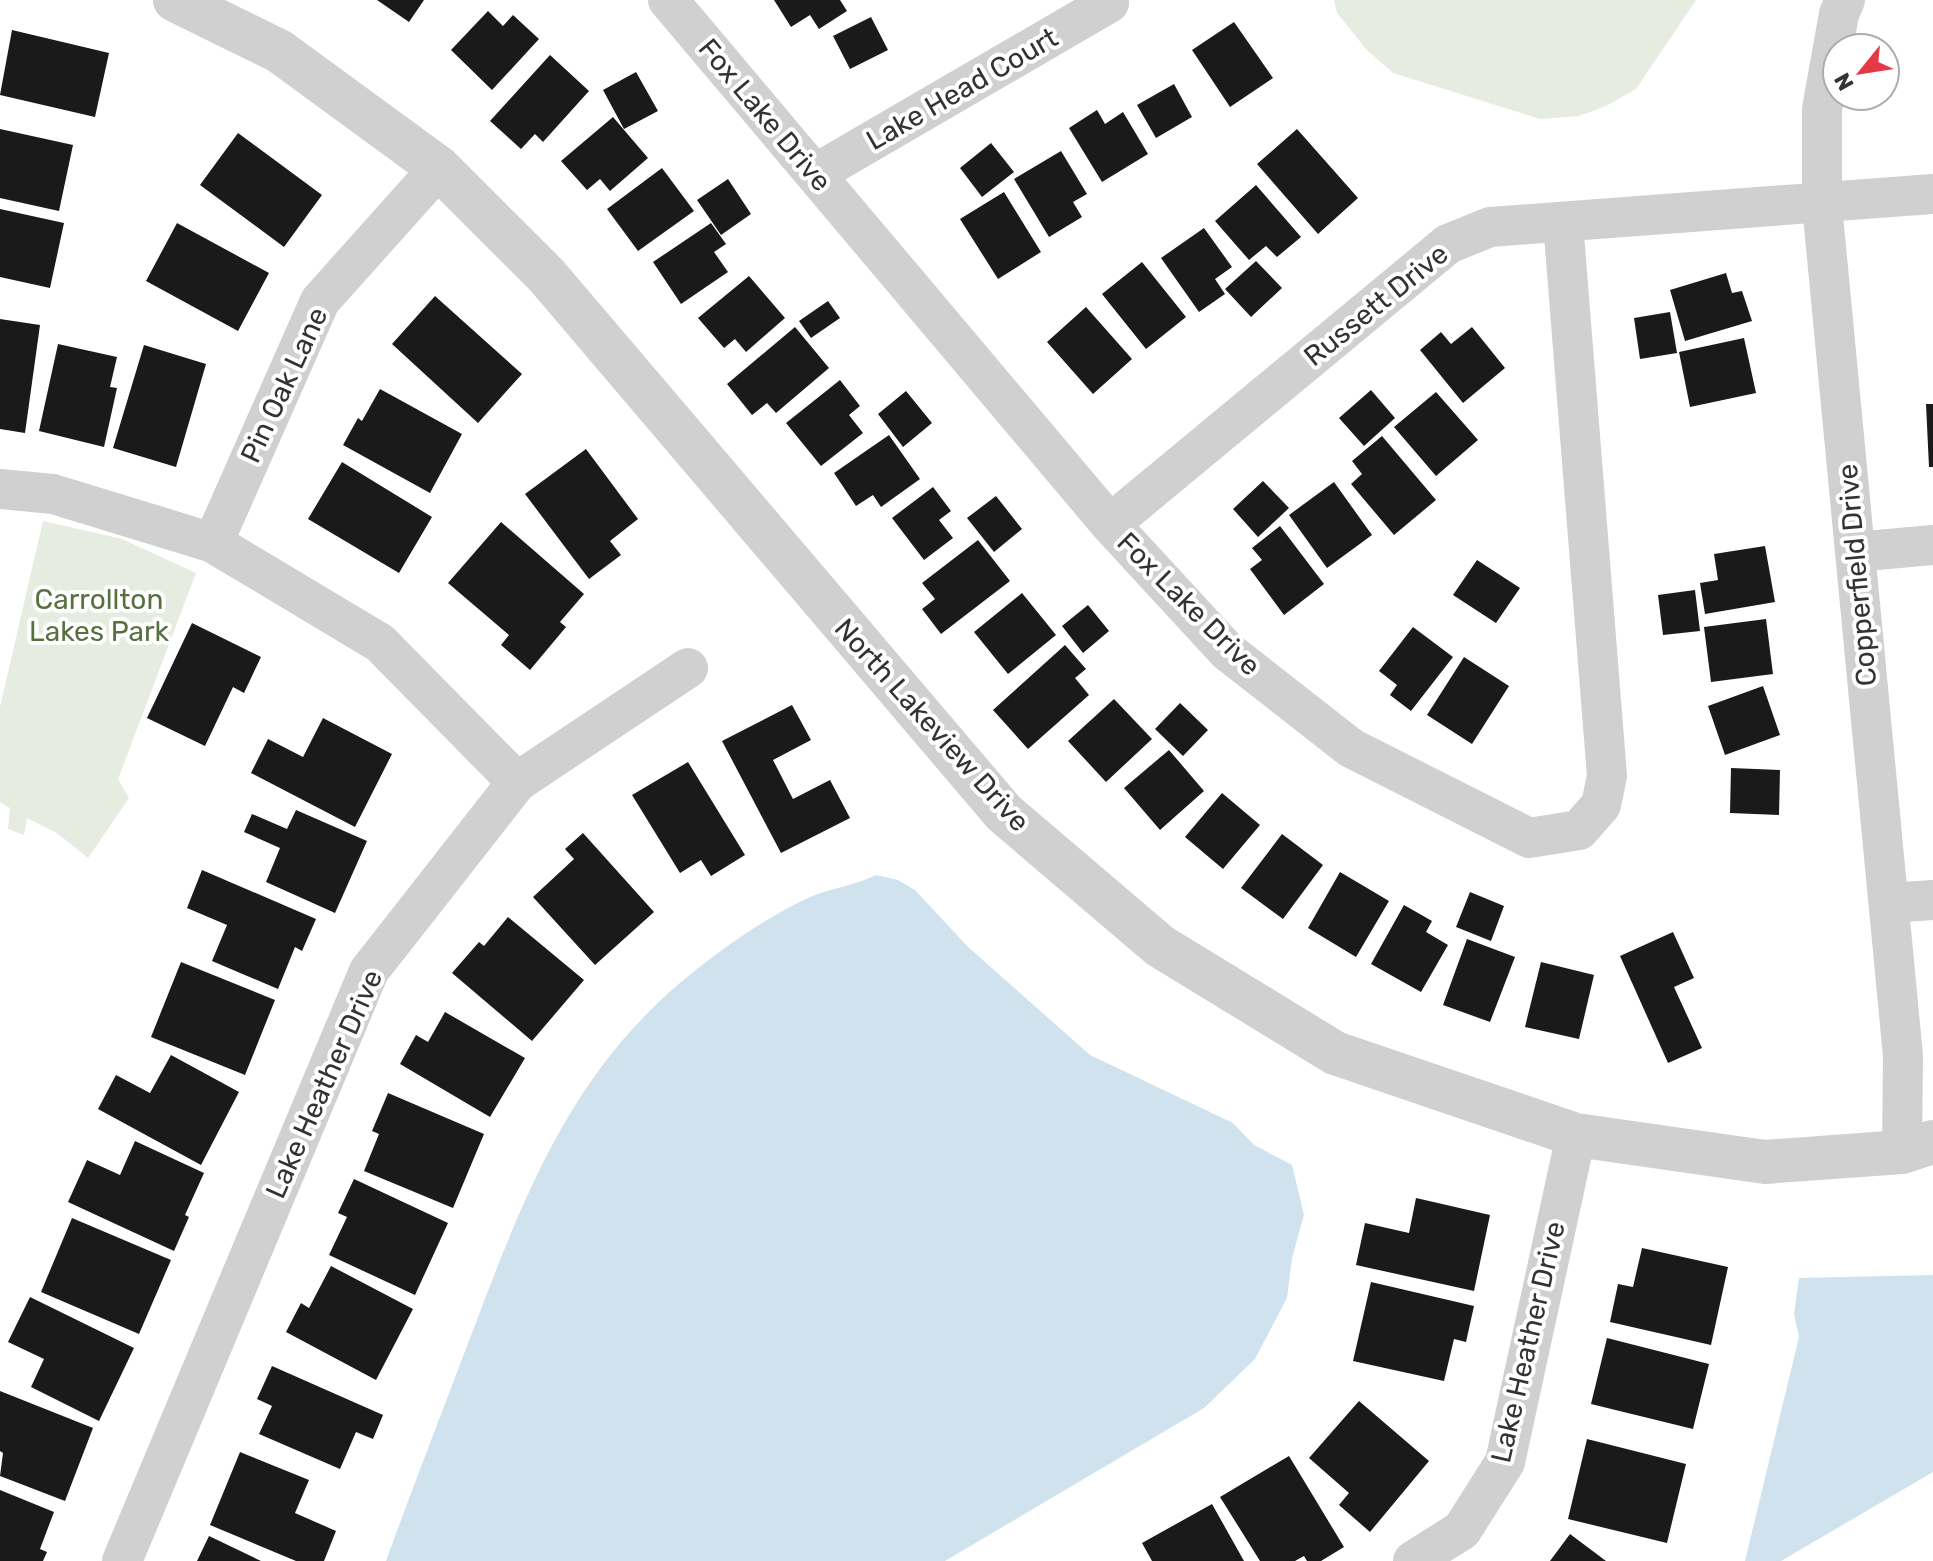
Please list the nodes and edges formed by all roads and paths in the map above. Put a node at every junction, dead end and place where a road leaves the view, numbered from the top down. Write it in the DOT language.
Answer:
graph roads {
  1 [pos="175,0"];
  2 [pos="668,0"];
  3 [pos="1845,0"];
  4 [pos="1109,3"];
  5 [pos="439,168"];
  6 [pos="815,174"];
  7 [pos="1933,194"];
  8 [pos="1822,205"];
  9 [pos="1563,222"];
  10 [pos="0,489"];
  11 [pos="1110,524"];
  12 [pos="213,543"];
  13 [pos="1933,545"];
  14 [pos="1855,552"];
  15 [pos="688,668"];
  16 [pos="517,782"];
  17 [pos="1933,900"];
  18 [pos="1889,903"];
  19 [pos="1576,1135"];
  20 [pos="1923,1150"];
  21 [pos="122,1561"];
  22 [pos="1413,1561"];
  1 -- 5 [label="street, North Lakeview Drive"];
  2 -- 6 [label="street, Fox Lake Drive"];
  3 -- 8 [label="street, Copperfield Drive"];
  4 -- 6 [label="street, Lake Head Court"];
  5 -- 12 [label="street, Pin Oak Lane"];
  5 -- 19 [label="street, North Lakeview Drive"];
  6 -- 11 [label="street, Fox Lake Drive"];
  7 -- 8 [label="street, Russett Drive"];
  8 -- 9 [label="street, Russett Drive"];
  8 -- 14 [label="street, Copperfield Drive"];
  9 -- 11 [label="street, Russett Drive"];
  9 -- 11 [label="street, Fox Lake Drive"];
  10 -- 12 [label="street"];
  12 -- 16 [label="street"];
  13 -- 14 [label="street"];
  14 -- 18 [label="street, Copperfield Drive"];
  15 -- 16 [label="street, Lake Heather Drive"];
  16 -- 21 [label="street, Lake Heather Drive"];
  17 -- 18 [label="street"];
  18 -- 20 [label="street, Copperfield Drive"];
  19 -- 20 [label="street, North Lakeview Drive"];
  19 -- 22 [label="street, Lake Heather Drive"];
}
